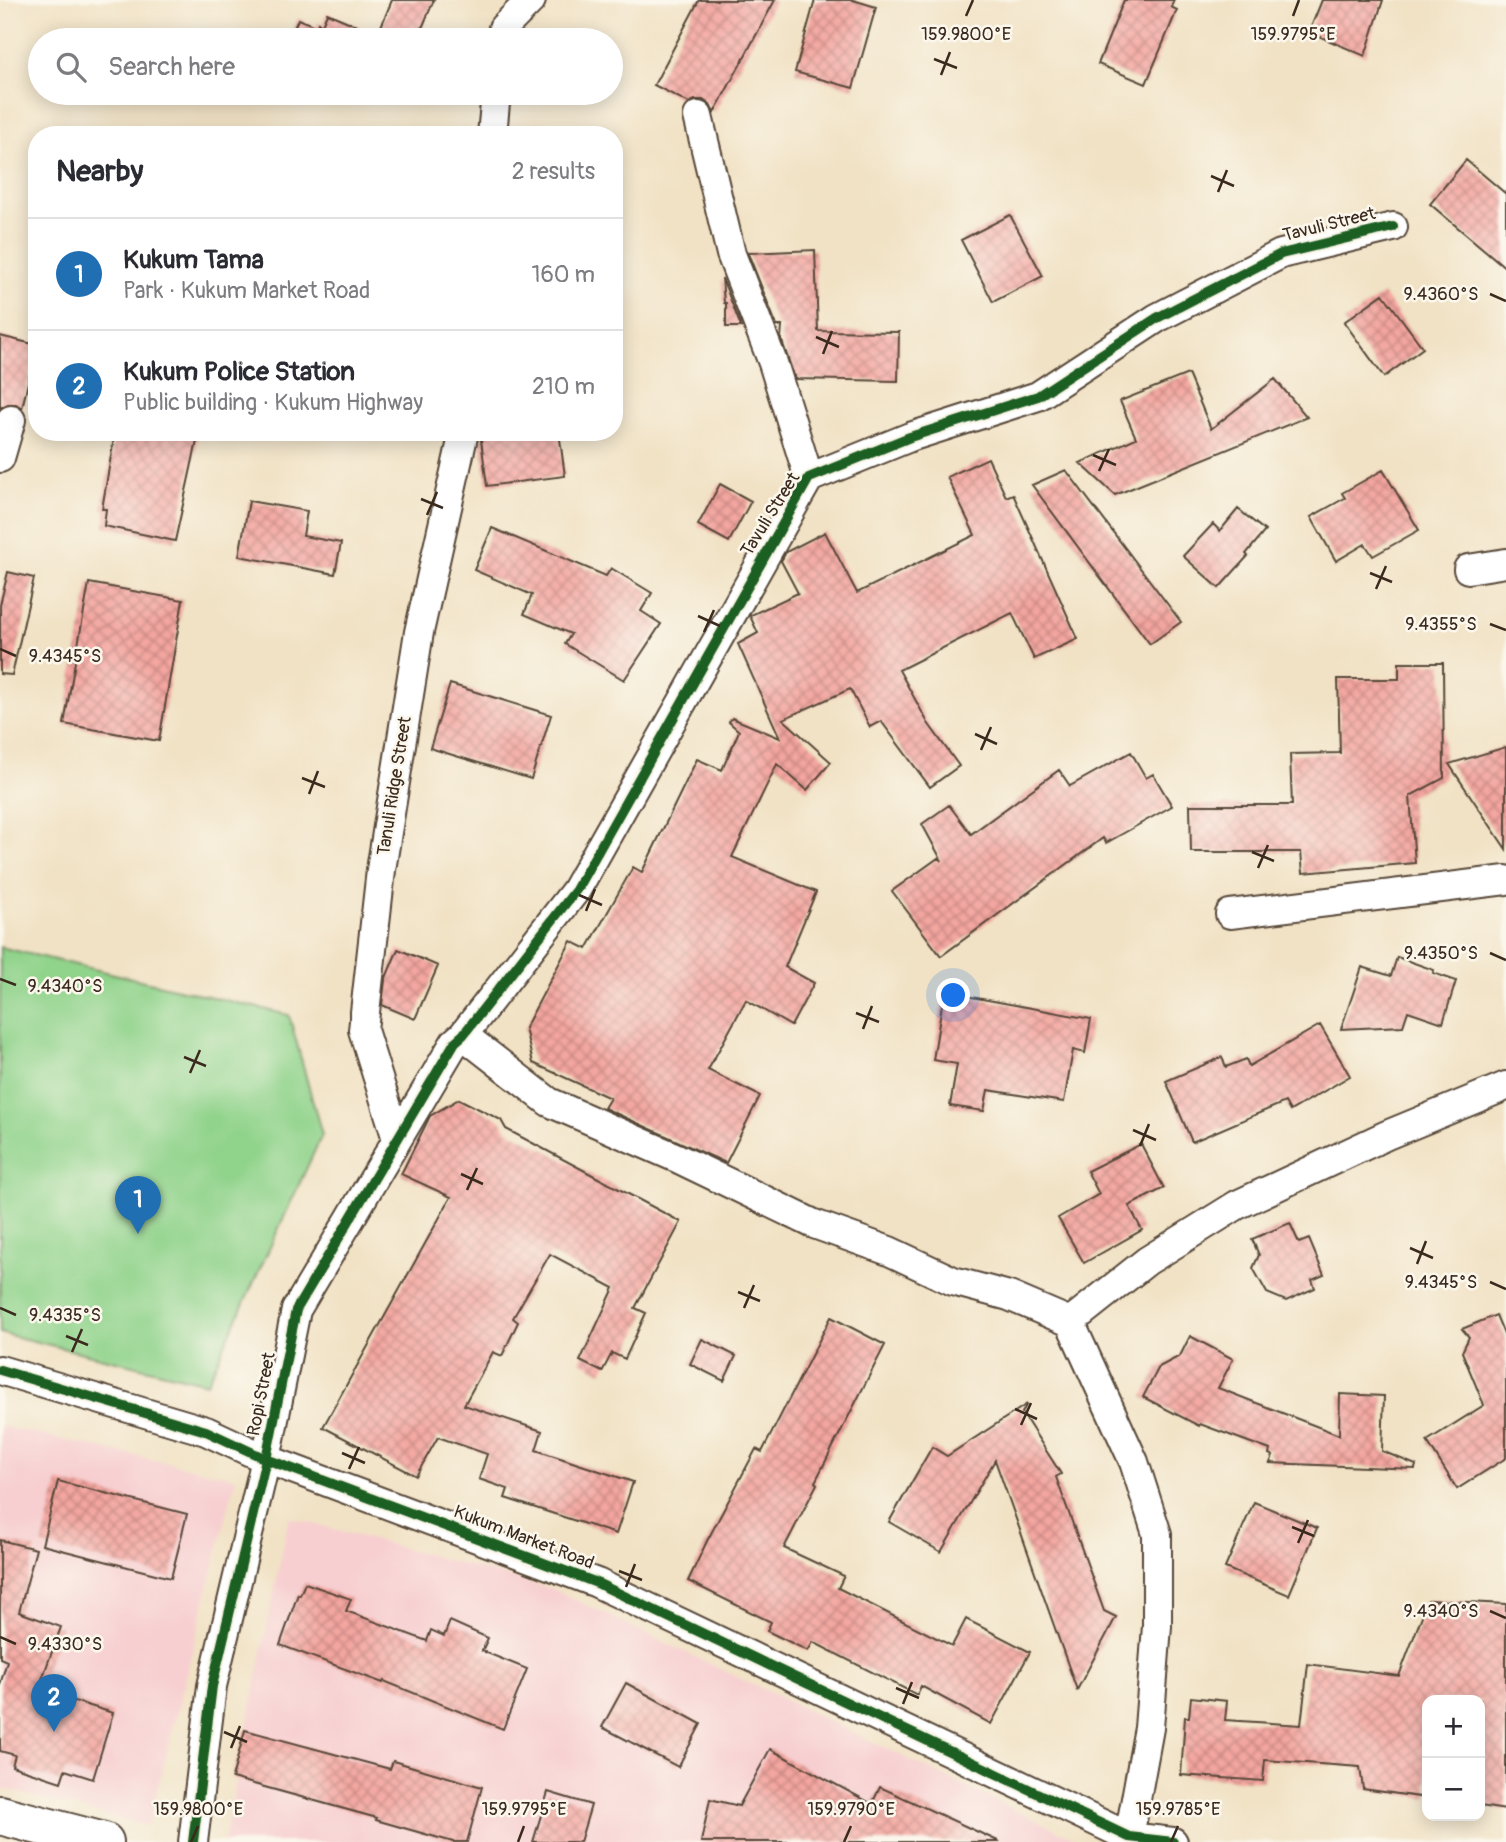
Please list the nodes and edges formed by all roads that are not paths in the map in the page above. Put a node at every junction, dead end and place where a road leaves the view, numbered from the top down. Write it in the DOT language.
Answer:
graph roads {
  1 [pos="531,0"];
  2 [pos="502,28"];
  3 [pos="495,105"];
  4 [pos="698,116"];
  5 [pos="493,126"];
  6 [pos="1393,227"];
  7 [pos="11,420"];
  8 [pos="462,441"];
  9 [pos="0,458"];
  10 [pos="810,478"];
  11 [pos="1506,563"];
  12 [pos="1468,569"];
  13 [pos="1506,880"];
  14 [pos="1230,914"];
  15 [pos="463,1035"];
  16 [pos="1506,1086"];
  17 [pos="397,1139"];
  18 [pos="1070,1322"];
  19 [pos="0,1370"];
  20 [pos="266,1459"];
  21 [pos="0,1815"];
  22 [pos="1129,1837"];
  23 [pos="103,1842"];
  24 [pos="193,1842"];
  25 [pos="1173,1842"];
  1 -- 2 [label="street"];
  3 -- 5 [label="street"];
  4 -- 10 [label="street, Tavuli Street"];
  6 -- 10 [label="street, Tavuli Street"];
  7 -- 9 [label="street"];
  8 -- 17 [label="street, Tanuli Ridge Street"];
  10 -- 15 [label="street, Tavuli Street"];
  11 -- 12 [label="street"];
  13 -- 14 [label="street"];
  15 -- 17 [label="street, Ropi Street"];
  15 -- 18 [label="street"];
  16 -- 18 [label="street"];
  17 -- 20 [label="street, Ropi Street"];
  18 -- 22 [label="street"];
  19 -- 20 [label="street, Kukum Market Road"];
  20 -- 22 [label="street, Kukum Market Road"];
  20 -- 24 [label="street, Ropi Street"];
  21 -- 23 [label="main road"];
  22 -- 25 [label="street, Kukum Market Road"];
}
